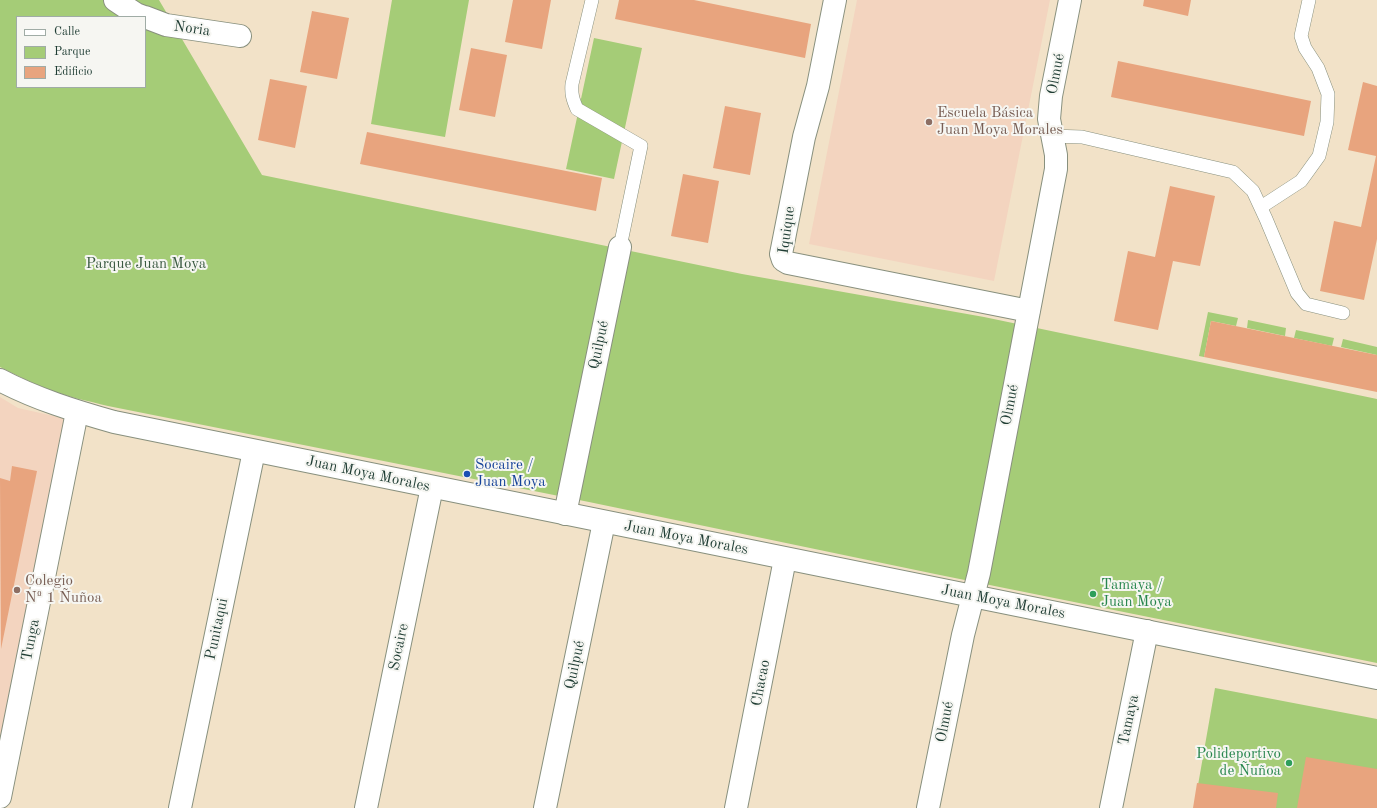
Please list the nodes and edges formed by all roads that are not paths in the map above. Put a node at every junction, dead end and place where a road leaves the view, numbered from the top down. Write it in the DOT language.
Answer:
graph roads {
  1 [pos="114,0"];
  2 [pos="592,0"];
  3 [pos="835,0"];
  4 [pos="1070,0"];
  5 [pos="1309,0"];
  6 [pos="141,16"];
  7 [pos="146,18"];
  8 [pos="240,36"];
  9 [pos="1051,136"];
  10 [pos="1261,207"];
  11 [pos="620,247"];
  12 [pos="1029,311"];
  13 [pos="1343,313"];
  14 [pos="0,380"];
  15 [pos="77,412"];
  16 [pos="254,450"];
  17 [pos="432,487"];
  18 [pos="565,514"];
  19 [pos="604,522"];
  20 [pos="785,559"];
  21 [pos="973,596"];
  22 [pos="1147,631"];
  23 [pos="1377,678"];
  24 [pos="0,797"];
  25 [pos="180,808"];
  26 [pos="366,808"];
  27 [pos="545,808"];
  28 [pos="736,808"];
  29 [pos="928,808"];
  30 [pos="1111,808"];
  1 -- 6 [label="street, Noria"];
  2 -- 11 [label="lane"];
  3 -- 12 [label="street, Iquique"];
  4 -- 9 [label="street, Olmué"];
  5 -- 10 [label="lane"];
  7 -- 8 [label="street, Noria"];
  9 -- 10 [label="lane"];
  9 -- 12 [label="street, Olmué"];
  10 -- 13 [label="lane"];
  11 -- 18 [label="street, Quilpué"];
  12 -- 21 [label="street, Olmué"];
  14 -- 15 [label="street, Juan Moya Morales"];
  15 -- 16 [label="street, Juan Moya Morales"];
  15 -- 24 [label="street, Tunga"];
  16 -- 17 [label="street, Juan Moya Morales"];
  16 -- 25 [label="street, Punitaqui"];
  17 -- 18 [label="street, Juan Moya Morales"];
  17 -- 26 [label="street, Socaire"];
  18 -- 19 [label="street, Juan Moya Morales"];
  19 -- 20 [label="street, Juan Moya Morales"];
  19 -- 27 [label="street, Quilpué"];
  20 -- 21 [label="street, Juan Moya Morales"];
  20 -- 28 [label="street, Chacao"];
  21 -- 22 [label="street, Juan Moya Morales"];
  21 -- 29 [label="street, Olmué"];
  22 -- 23 [label="street, Juan Moya Morales"];
  22 -- 30 [label="street, Tamaya"];
}
